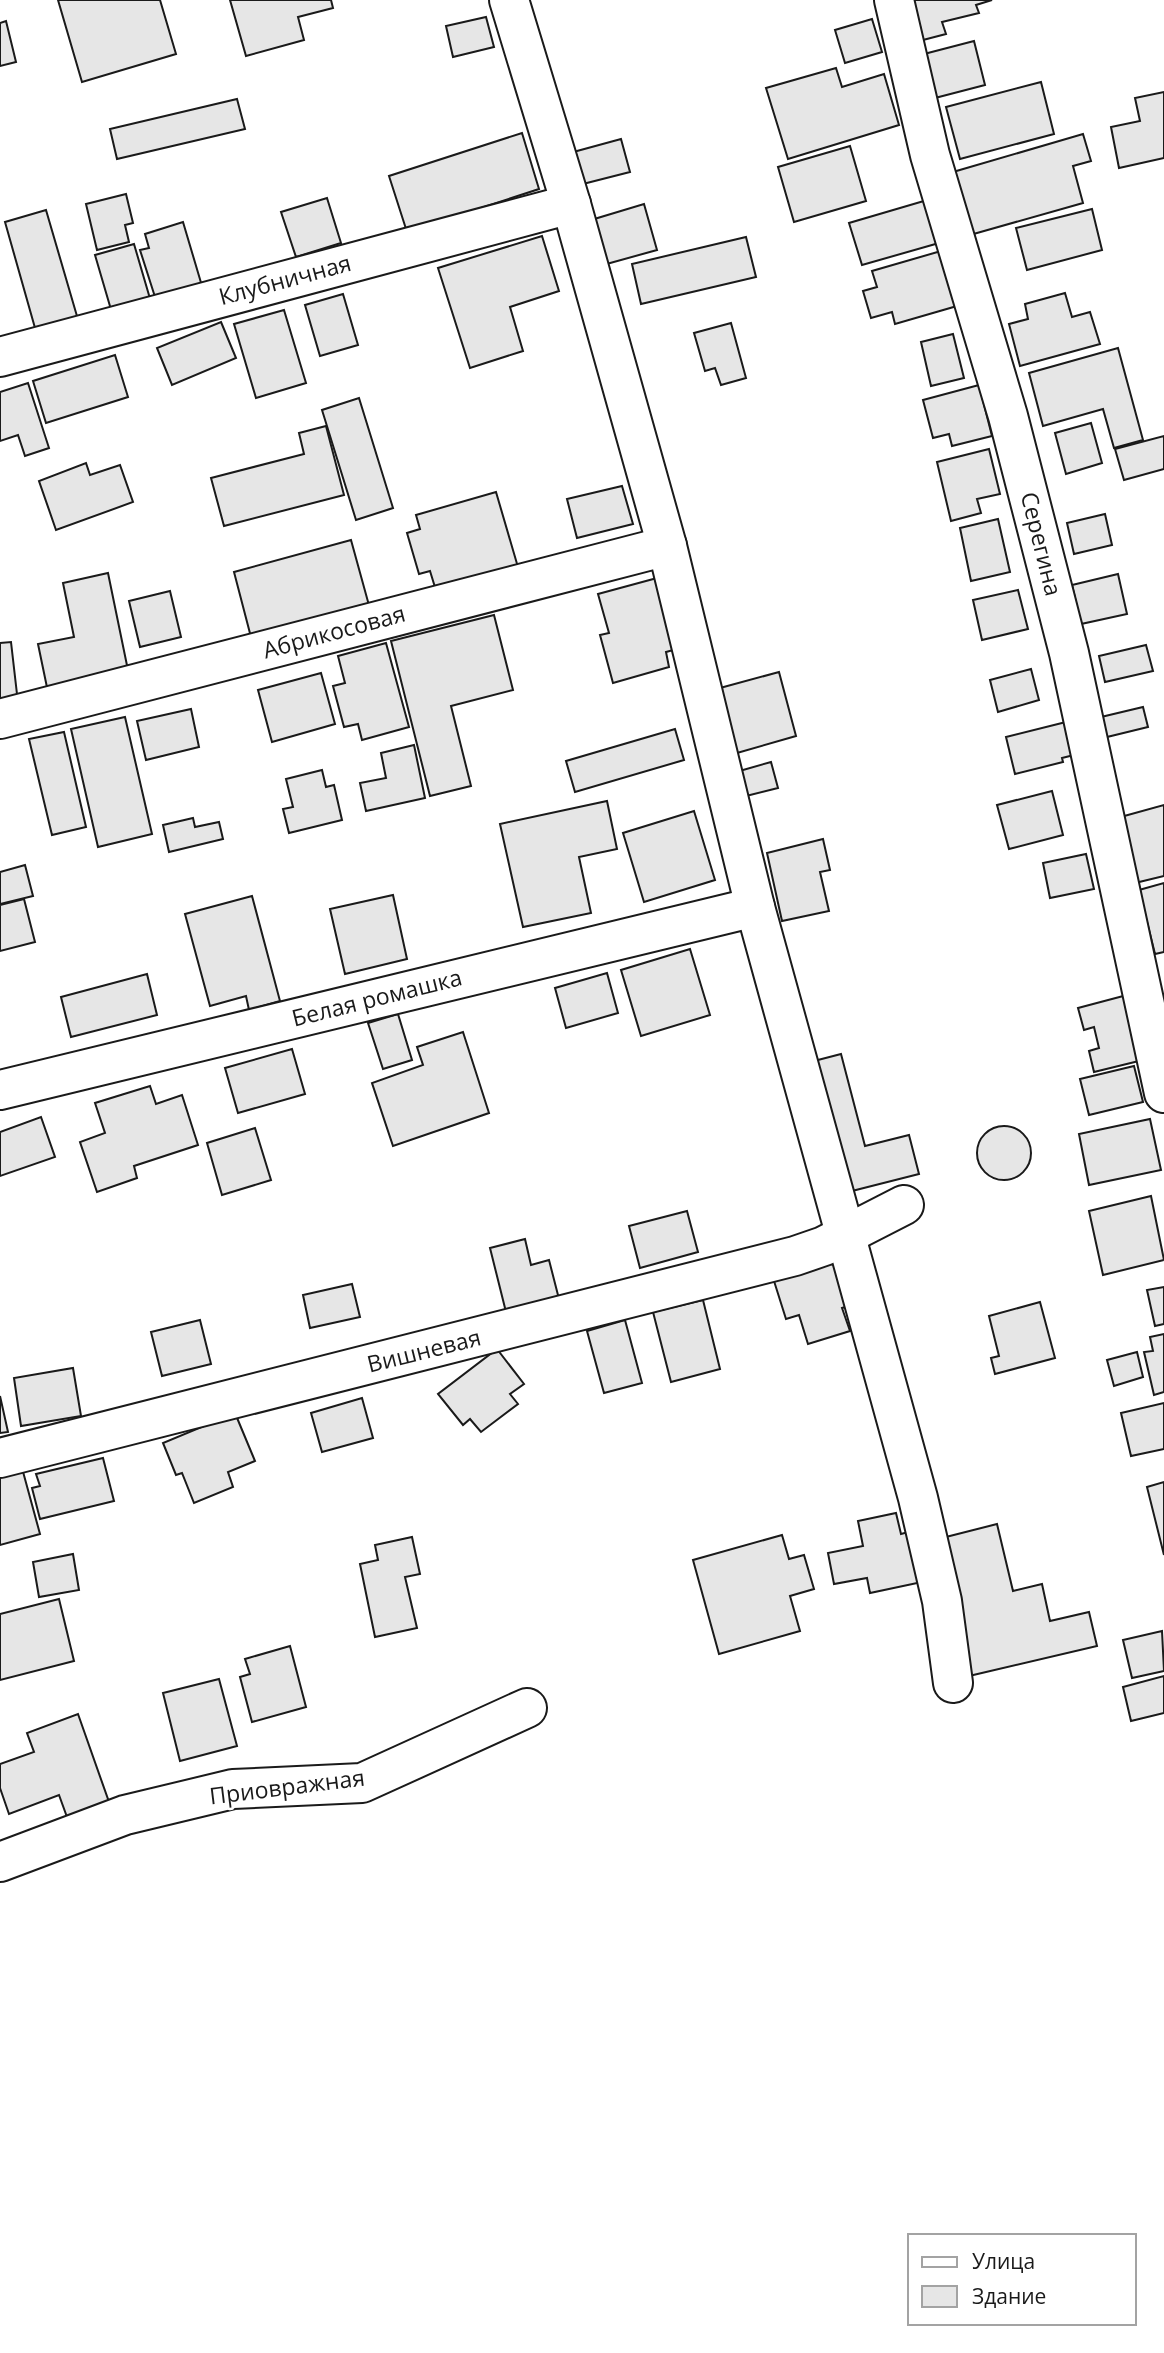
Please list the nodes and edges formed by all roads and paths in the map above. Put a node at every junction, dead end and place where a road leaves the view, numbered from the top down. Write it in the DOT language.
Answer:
graph roads {
  1 [pos="509,0"];
  2 [pos="894,0"];
  3 [pos="571,204"];
  4 [pos="0,357"];
  5 [pos="667,546"];
  6 [pos="0,719"];
  7 [pos="755,907"];
  8 [pos="0,1090"];
  9 [pos="1164,1094"];
  10 [pos="904,1205"];
  11 [pos="845,1236"];
  12 [pos="0,1458"];
  13 [pos="953,1683"];
  14 [pos="527,1709"];
  15 [pos="0,1862"];
  1 -- 3 [label="street"];
  2 -- 9 [label="street, Серегина"];
  3 -- 4 [label="street, Клубничная"];
  3 -- 5 [label="street"];
  5 -- 6 [label="street, Абрикосовая"];
  5 -- 7 [label="street"];
  7 -- 8 [label="street, Белая ромашка"];
  7 -- 11 [label="street"];
  10 -- 11 [label="street, Вишневая"];
  11 -- 12 [label="street, Вишневая"];
  11 -- 13 [label="street"];
  14 -- 15 [label="street, Приовражная"];
}
